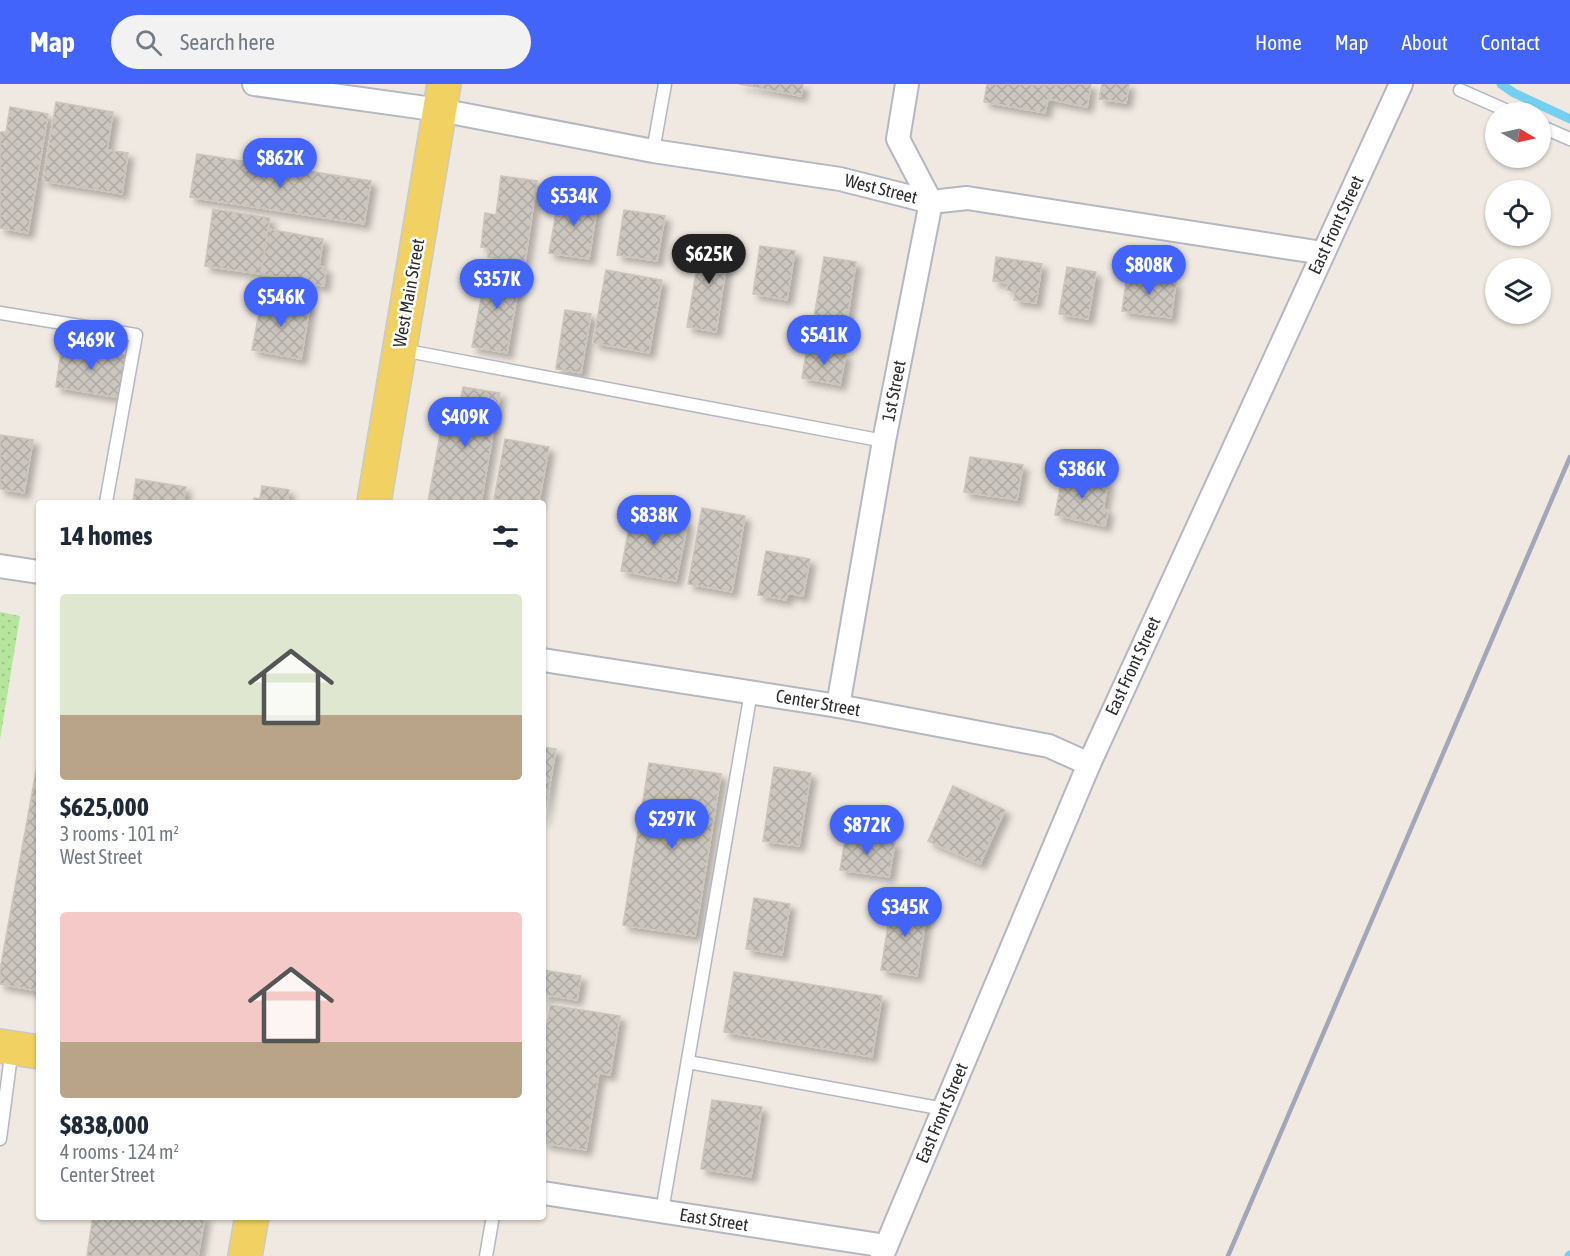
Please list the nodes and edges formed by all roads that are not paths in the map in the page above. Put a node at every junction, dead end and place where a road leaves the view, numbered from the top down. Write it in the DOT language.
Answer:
graph roads {
  1 [pos="254,84"];
  2 [pos="665,84"];
  3 [pos="907,84"];
  4 [pos="1401,84"];
  5 [pos="1460,90"];
  6 [pos="442,97"];
  7 [pos="1487,102"];
  8 [pos="1551,131"];
  9 [pos="1570,139"];
  10 [pos="653,151"];
  11 [pos="931,202"];
  12 [pos="1323,253"];
  13 [pos="0,314"];
  14 [pos="400,350"];
  15 [pos="884,441"];
  16 [pos="106,500"];
  17 [pos="374,500"];
  18 [pos="0,566"];
  19 [pos="36,572"];
  20 [pos="546,660"];
  21 [pos="751,692"];
  22 [pos="838,706"];
  23 [pos="1089,764"];
  24 [pos="17,1049"];
  25 [pos="687,1062"];
  26 [pos="944,1108"];
  27 [pos="0,1139"];
  28 [pos="546,1193"];
  29 [pos="662,1211"];
  30 [pos="251,1220"];
  31 [pos="492,1220"];
  32 [pos="884,1251"];
  33 [pos="245,1256"];
  34 [pos="486,1256"];
  1 -- 6 [label="street, West Street"];
  2 -- 10 [label="lane"];
  3 -- 11 [label="street"];
  4 -- 12 [label="street, East Front Street"];
  5 -- 7 [label="lane"];
  6 -- 10 [label="street, West Street"];
  6 -- 14 [label="main road, West Main Street"];
  8 -- 9 [label="lane"];
  10 -- 11 [label="street, West Street"];
  11 -- 12 [label="street, West Street"];
  11 -- 15 [label="street, 1st Street"];
  12 -- 23 [label="street, East Front Street"];
  13 -- 16 [label="lane"];
  14 -- 15 [label="lane"];
  14 -- 17 [label="main road, West Main Street"];
  15 -- 22 [label="street, 1st Street"];
  18 -- 19 [label="street"];
  20 -- 21 [label="street, Center Street"];
  21 -- 22 [label="street, Center Street"];
  21 -- 25 [label="lane"];
  22 -- 23 [label="street, Center Street"];
  23 -- 26 [label="street, East Front Street"];
  24 -- 27 [label="lane"];
  25 -- 26 [label="lane"];
  25 -- 29 [label="lane"];
  26 -- 32 [label="street, East Front Street"];
  28 -- 29 [label="street, East Street"];
  29 -- 32 [label="street, East Street"];
  30 -- 33 [label="main road"];
  31 -- 34 [label="lane"];
}
